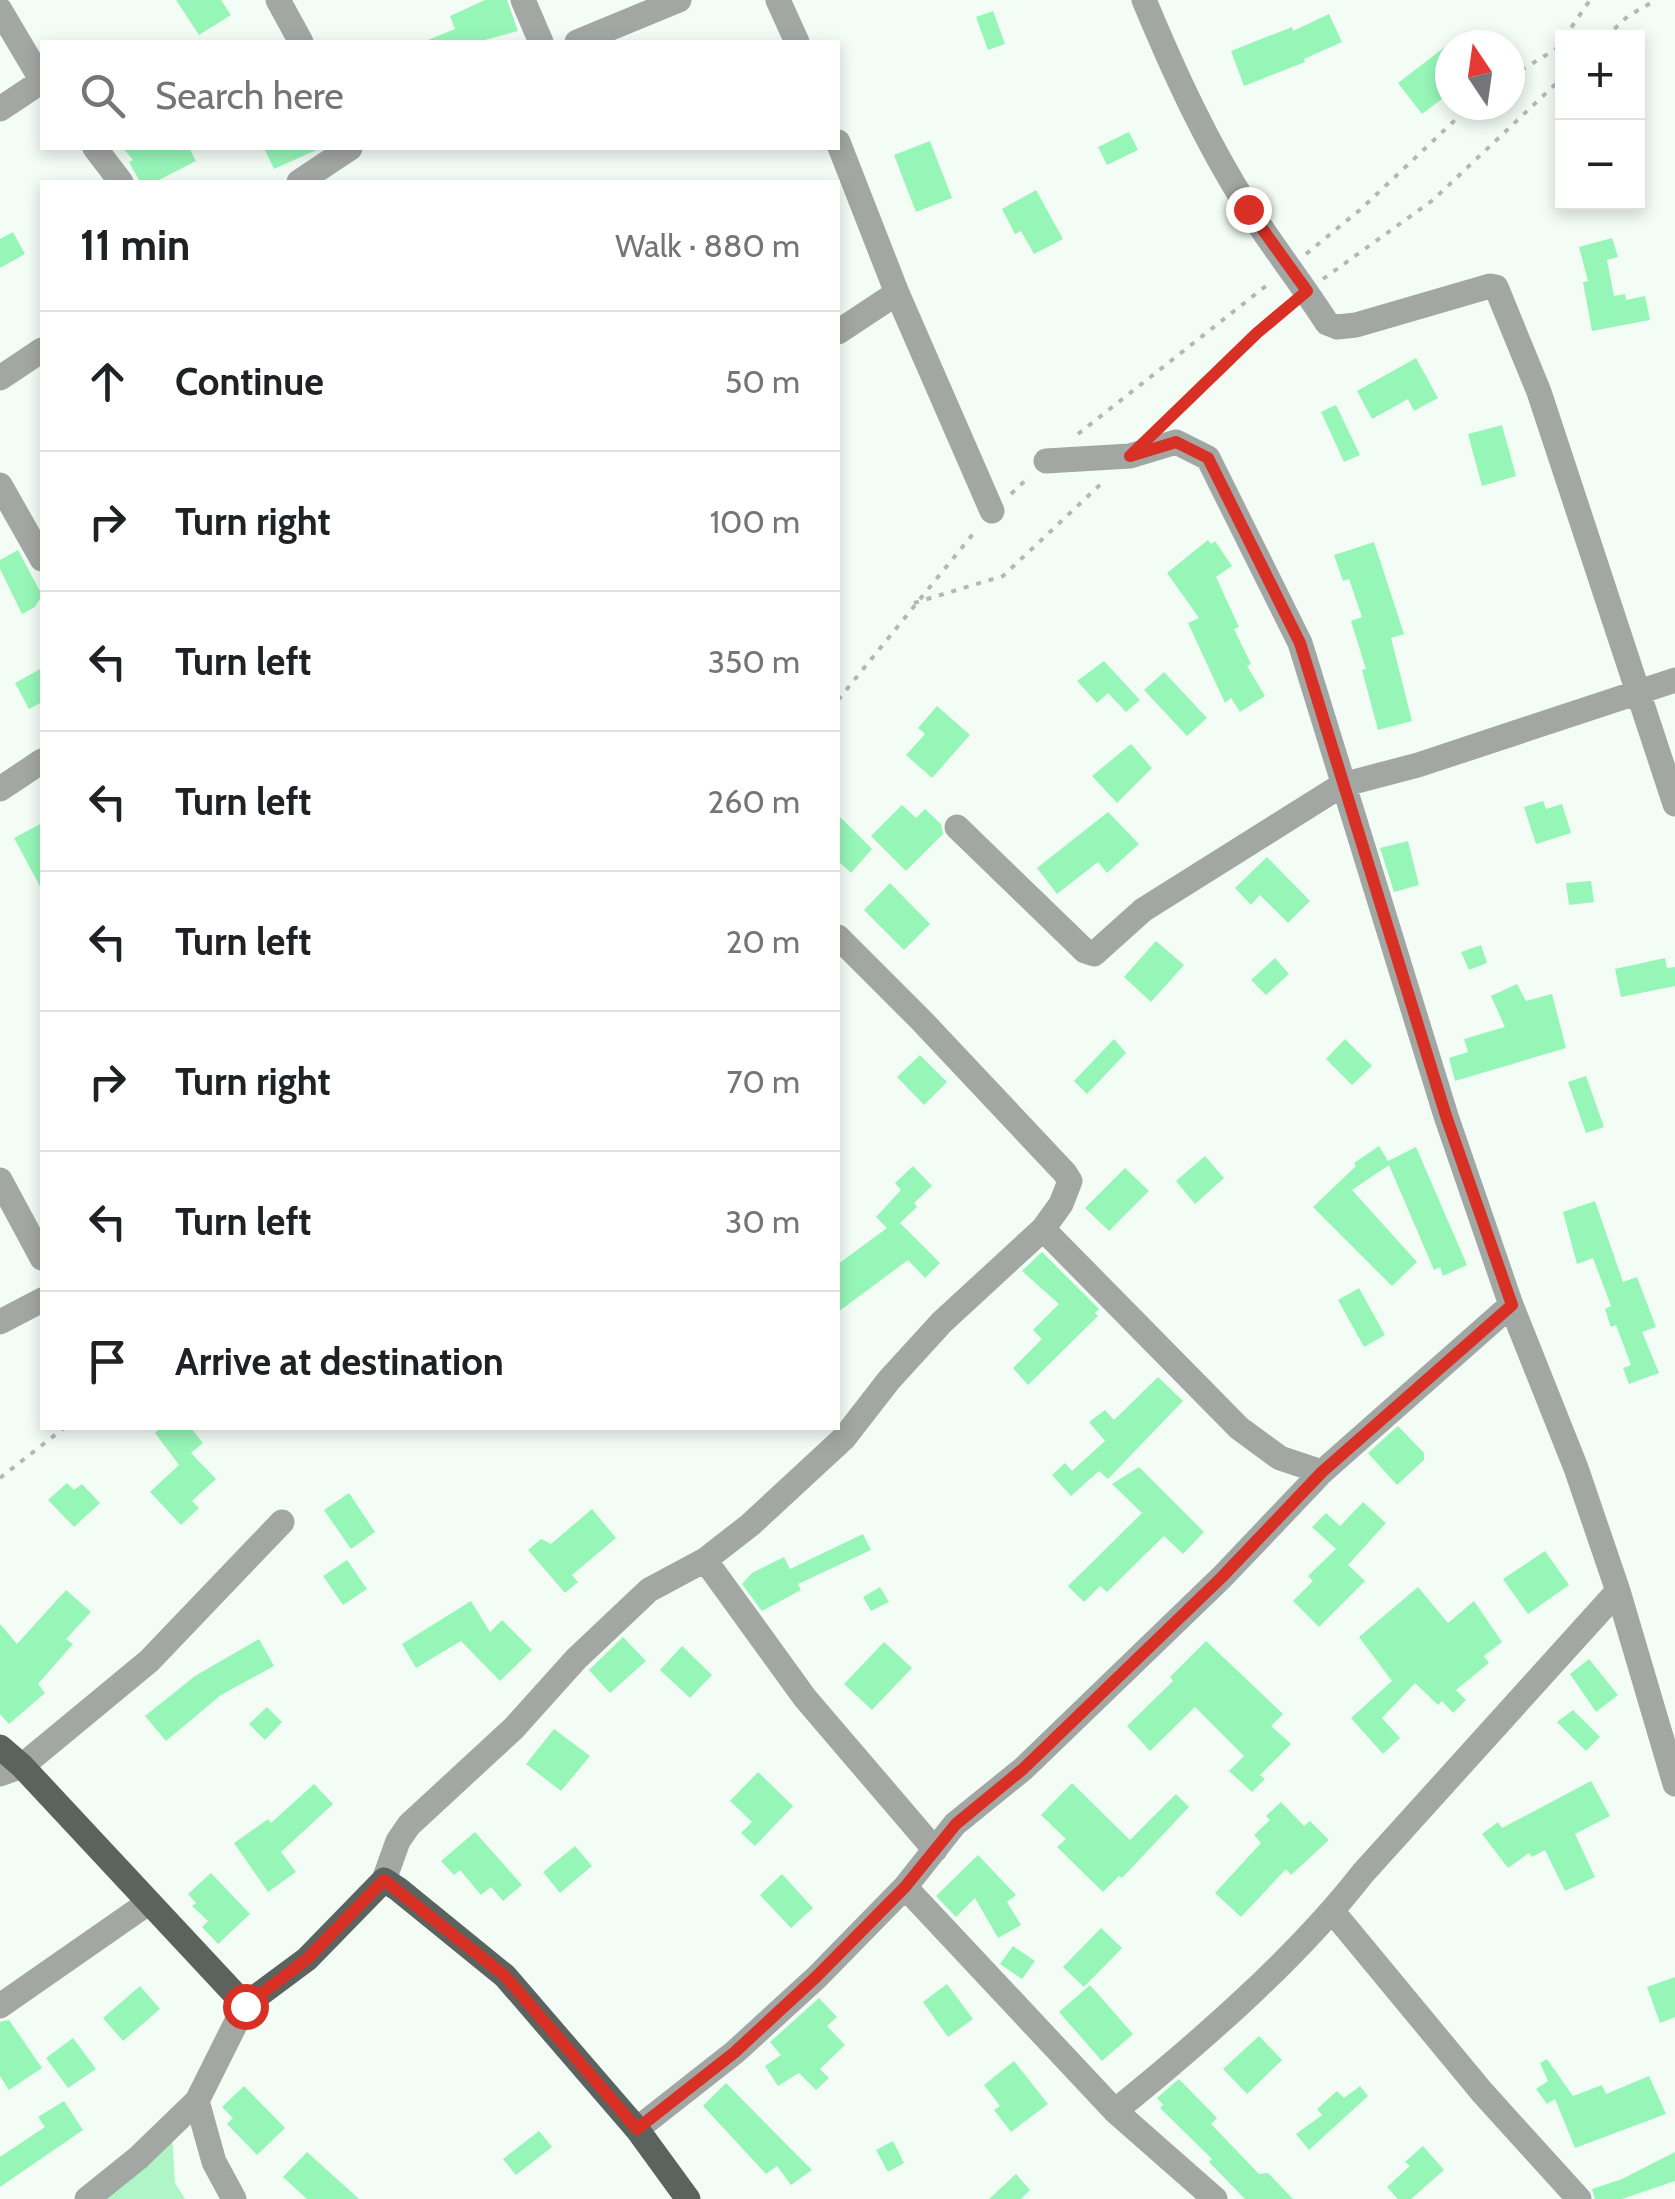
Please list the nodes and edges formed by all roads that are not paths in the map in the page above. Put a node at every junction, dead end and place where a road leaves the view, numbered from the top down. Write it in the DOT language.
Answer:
graph roads {
  1 [pos="278,0"];
  2 [pos="523,0"];
  3 [pos="678,0"];
  4 [pos="778,0"];
  5 [pos="1144,0"];
  6 [pos="0,10"];
  7 [pos="300,40"];
  8 [pos="540,40"];
  9 [pos="582,40"];
  10 [pos="795,40"];
  11 [pos="40,78"];
  12 [pos="40,82"];
  13 [pos="0,109"];
  14 [pos="840,147"];
  15 [pos="96,150"];
  16 [pos="347,150"];
  17 [pos="119,180"];
  18 [pos="303,180"];
  19 [pos="897,293"];
  20 [pos="840,331"];
  21 [pos="40,351"];
  22 [pos="0,378"];
  23 [pos="1046,461"];
  24 [pos="0,485"];
  25 [pos="992,511"];
  26 [pos="40,555"];
  27 [pos="1675,680"];
  28 [pos="1640,690"];
  29 [pos="40,762"];
  30 [pos="1342,785"];
  31 [pos="0,788"];
  32 [pos="1675,804"];
  33 [pos="957,827"];
  34 [pos="840,940"];
  35 [pos="0,1180"];
  36 [pos="1044,1229"];
  37 [pos="40,1254"];
  38 [pos="40,1301"];
  39 [pos="1512,1305"];
  40 [pos="0,1322"];
  41 [pos="1322,1472"];
  42 [pos="282,1522"];
  43 [pos="706,1560"];
  44 [pos="1618,1591"];
  45 [pos="0,1747"];
  46 [pos="11,1770"];
  47 [pos="1675,1784"];
  48 [pos="935,1850"];
  49 [pos="384,1880"];
  50 [pos="905,1887"];
  51 [pos="148,1903"];
  52 [pos="1332,1912"];
  53 [pos="0,2006"];
  54 [pos="245,2006"];
  55 [pos="197,2100"];
  56 [pos="1115,2111"];
  57 [pos="637,2129"];
  58 [pos="87,2199"];
  59 [pos="234,2199"];
  60 [pos="688,2199"];
  61 [pos="1215,2199"];
  62 [pos="1579,2199"];
  1 -- 7 [label="street"];
  2 -- 8 [label="street"];
  3 -- 9 [label="street"];
  4 -- 10 [label="street"];
  5 -- 28 [label="street"];
  6 -- 11 [label="street"];
  12 -- 13 [label="street"];
  14 -- 19 [label="street"];
  15 -- 17 [label="street"];
  16 -- 18 [label="street"];
  19 -- 20 [label="street"];
  19 -- 25 [label="street"];
  21 -- 22 [label="street"];
  23 -- 30 [label="street"];
  24 -- 26 [label="street"];
  27 -- 28 [label="street"];
  28 -- 30 [label="street"];
  28 -- 32 [label="street"];
  29 -- 31 [label="street"];
  30 -- 33 [label="street"];
  30 -- 39 [label="street"];
  34 -- 36 [label="street"];
  35 -- 37 [label="street"];
  36 -- 41 [label="street"];
  36 -- 43 [label="street"];
  38 -- 40 [label="street"];
  39 -- 41 [label="street"];
  39 -- 44 [label="street"];
  41 -- 48 [label="street"];
  42 -- 46 [label="street"];
  43 -- 48 [label="street"];
  43 -- 49 [label="street"];
  44 -- 47 [label="street"];
  44 -- 52 [label="street"];
  45 -- 46 [label="main road"];
  46 -- 51 [label="main road"];
  48 -- 50 [label="street"];
  49 -- 54 [label="main road"];
  49 -- 57 [label="main road"];
  50 -- 56 [label="street"];
  50 -- 57 [label="street"];
  51 -- 53 [label="street"];
  51 -- 54 [label="main road"];
  52 -- 56 [label="street"];
  52 -- 62 [label="street"];
  54 -- 55 [label="street"];
  55 -- 58 [label="street"];
  55 -- 59 [label="street"];
  56 -- 61 [label="street"];
  57 -- 60 [label="main road"];
}
